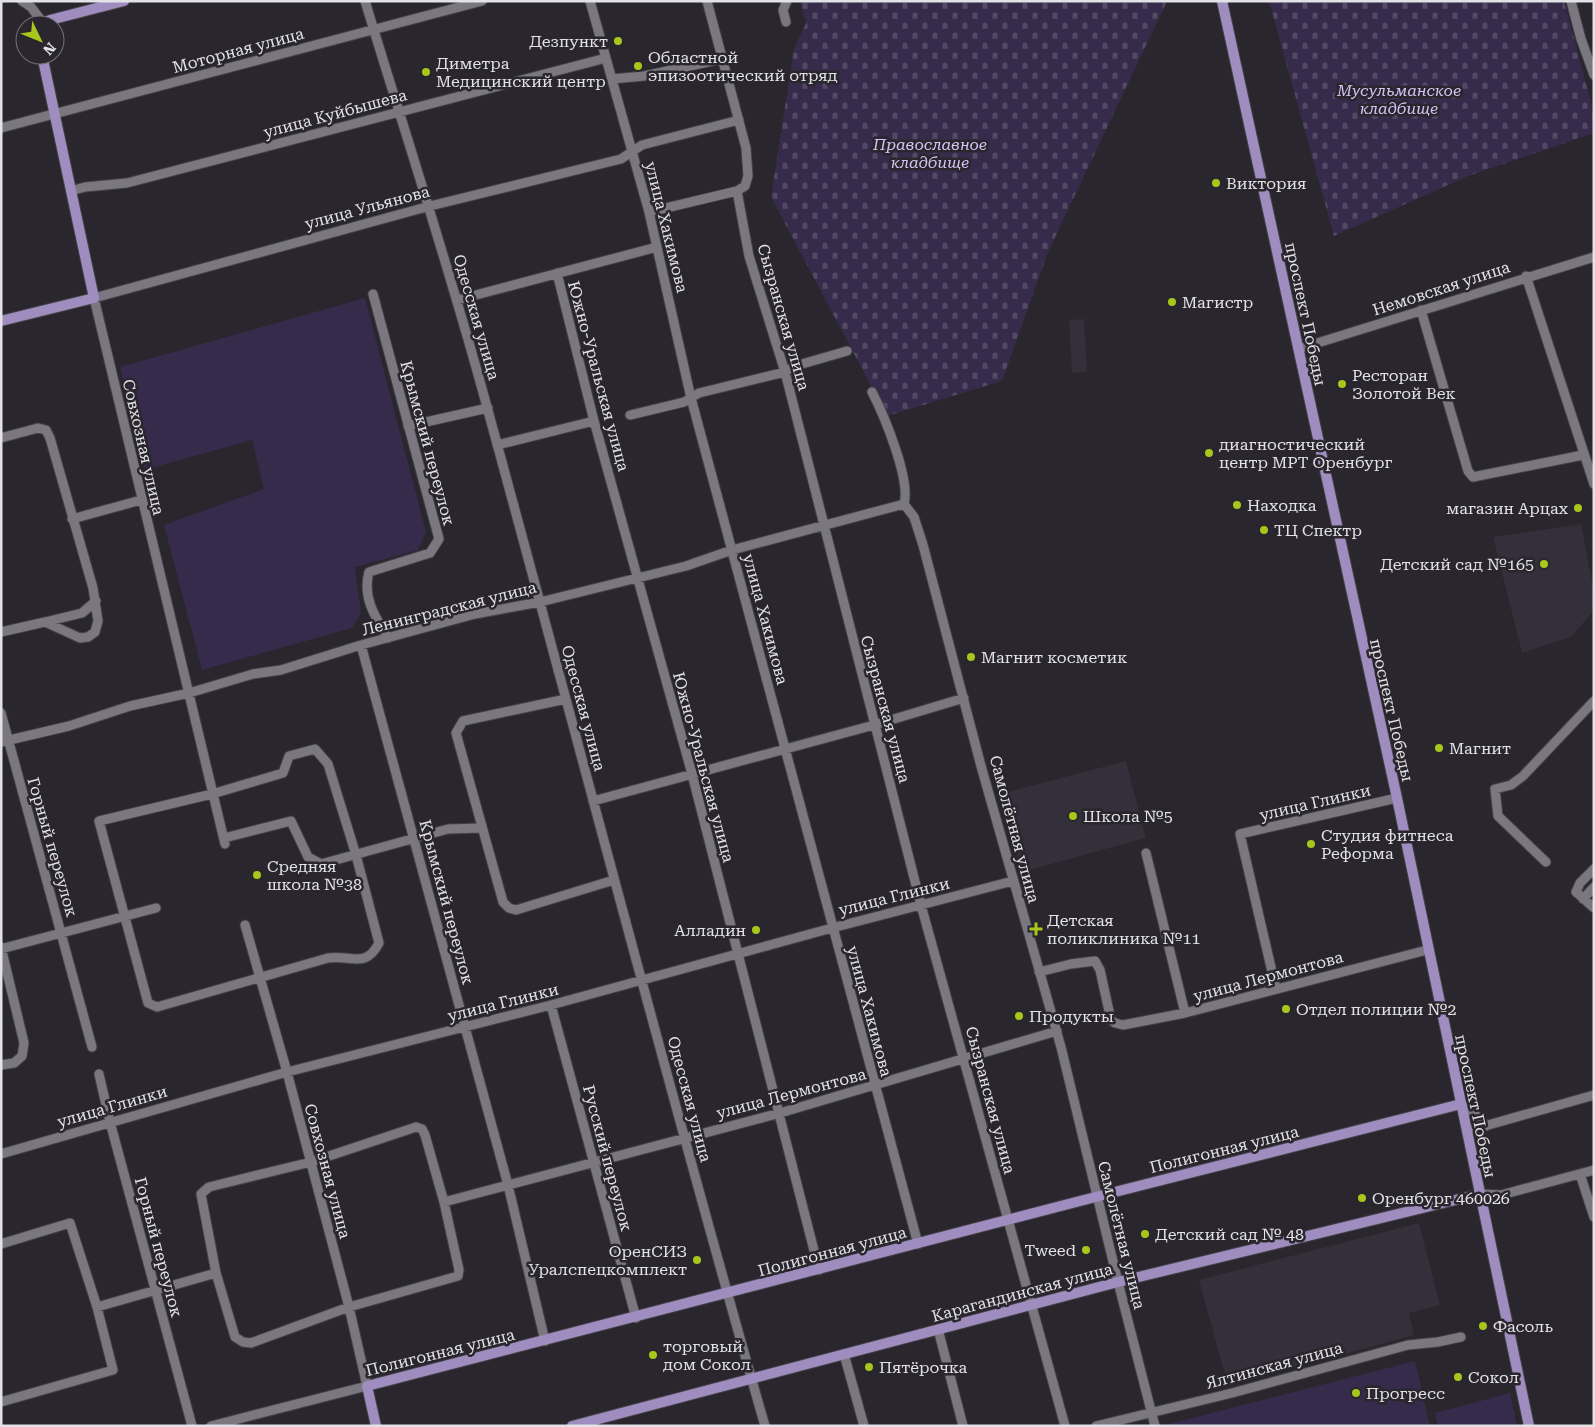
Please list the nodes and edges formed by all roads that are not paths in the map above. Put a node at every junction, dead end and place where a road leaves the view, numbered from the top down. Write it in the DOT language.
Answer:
graph roads {
  1 [pos="22,1"];
  2 [pos="124,1"];
  3 [pos="364,1"];
  4 [pos="482,1"];
  5 [pos="590,1"];
  6 [pos="708,1"];
  7 [pos="787,1"];
  8 [pos="1222,1"];
  9 [pos="1572,1"];
  10 [pos="37,15"];
  11 [pos="65,18"];
  12 [pos="786,22"];
  13 [pos="373,30"];
  14 [pos="606,58"];
  15 [pos="722,59"];
  16 [pos="44,65"];
  17 [pos="1594,75"];
  18 [pos="612,79"];
  19 [pos="399,112"];
  20 [pos="54,114"];
  21 [pos="738,120"];
  22 [pos="1,128"];
  23 [pos="633,151"];
  24 [pos="71,191"];
  25 [pos="737,191"];
  26 [pos="430,206"];
  27 [pos="649,212"];
  28 [pos="657,247"];
  29 [pos="1594,256"];
  30 [pos="557,273"];
  31 [pos="1526,276"];
  32 [pos="373,294"];
  33 [pos="94,298"];
  34 [pos="457,300"];
  35 [pos="1421,310"];
  36 [pos="1,321"];
  37 [pos="1298,348"];
  38 [pos="846,351"];
  39 [pos="785,372"];
  40 [pos="872,392"];
  41 [pos="691,398"];
  42 [pos="488,408"];
  43 [pos="630,415"];
  44 [pos="594,421"];
  45 [pos="408,426"];
  46 [pos="1,438"];
  47 [pos="497,445"];
  48 [pos="1583,455"];
  49 [pos="1594,484"];
  50 [pos="141,500"];
  51 [pos="904,504"];
  52 [pos="72,519"];
  53 [pos="823,525"];
  54 [pos="732,550"];
  55 [pos="637,576"];
  56 [pos="96,601"];
  57 [pos="540,602"];
  58 [pos="45,622"];
  59 [pos="1,632"];
  60 [pos="388,638"];
  61 [pos="361,645"];
  62 [pos="189,693"];
  63 [pos="964,698"];
  64 [pos="566,699"];
  65 [pos="1594,701"];
  66 [pos="1,713"];
  67 [pos="874,725"];
  68 [pos="5,742"];
  69 [pos="784,748"];
  70 [pos="692,774"];
  71 [pos="212,794"];
  72 [pos="1397,798"];
  73 [pos="593,802"];
  74 [pos="481,828"];
  75 [pos="415,838"];
  76 [pos="1146,853"];
  77 [pos="356,855"];
  78 [pos="1546,862"];
  79 [pos="1594,869"];
  80 [pos="614,880"];
  81 [pos="1013,881"];
  82 [pos="1594,887"];
  83 [pos="1583,899"];
  84 [pos="921,905"];
  85 [pos="156,908"];
  86 [pos="1594,908"];
  87 [pos="123,916"];
  88 [pos="245,925"];
  89 [pos="832,928"];
  90 [pos="62,934"];
  91 [pos="1,948"];
  92 [pos="1427,950"];
  93 [pos="737,954"];
  94 [pos="1039,972"];
  95 [pos="260,976"];
  96 [pos="642,981"];
  97 [pos="1276,989"];
  98 [pos="551,1005"];
  99 [pos="1185,1013"];
  100 [pos="464,1027"];
  101 [pos="1057,1031"];
  102 [pos="92,1047"];
  103 [pos="964,1058"];
  104 [pos="1,1065"];
  105 [pos="287,1072"];
  106 [pos="99,1074"];
  107 [pos="875,1086"];
  108 [pos="1594,1095"];
  109 [pos="1461,1104"];
  110 [pos="780,1113"];
  111 [pos="110,1122"];
  112 [pos="1486,1126"];
  113 [pos="1468,1131"];
  114 [pos="685,1138"];
  115 [pos="1,1154"];
  116 [pos="593,1161"];
  117 [pos="311,1162"];
  118 [pos="1594,1170"];
  119 [pos="1580,1174"];
  120 [pos="508,1185"];
  121 [pos="1480,1194"];
  122 [pos="1098,1196"];
  123 [pos="444,1202"];
  124 [pos="1594,1217"];
  125 [pos="1007,1220"];
  126 [pos="1,1244"];
  127 [pos="918,1244"];
  128 [pos="819,1270"];
  129 [pos="216,1273"];
  130 [pos="1118,1282"];
  131 [pos="155,1290"];
  132 [pos="728,1293"];
  133 [pos="1031,1305"];
  134 [pos="97,1307"];
  135 [pos="349,1307"];
  136 [pos="636,1318"];
  137 [pos="938,1329"];
  138 [pos="1461,1337"];
  139 [pos="545,1341"];
  140 [pos="844,1354"];
  141 [pos="751,1378"];
  142 [pos="366,1386"];
  143 [pos="1,1402"];
  144 [pos="1152,1411"];
  145 [pos="192,1426"];
  146 [pos="211,1426"];
  147 [pos="376,1426"];
  148 [pos="574,1426"];
  149 [pos="765,1426"];
  150 [pos="864,1426"];
  151 [pos="963,1426"];
  152 [pos="1064,1426"];
  153 [pos="1096,1426"];
  154 [pos="1155,1426"];
  155 [pos="1529,1426"];
  1 -- 10 [label="street"];
  2 -- 11 [label="main road"];
  3 -- 13 [label="street, Одесская улица"];
  4 -- 13 [label="street, Моторная улица"];
  5 -- 14 [label="street, улица Хакимова"];
  6 -- 15 [label="street"];
  7 -- 12 [label="street"];
  8 -- 37 [label="main road, проспект Победы"];
  9 -- 17 [label="street"];
  13 -- 19 [label="street, Одесская улица"];
  13 -- 20 [label="street, Моторная улица"];
  14 -- 18 [label="street, улица Хакимова"];
  14 -- 19 [label="street, улица Куйбышева"];
  15 -- 18 [label="street"];
  15 -- 21 [label="street"];
  16 -- 20 [label="main road, Совхозная улица"];
  18 -- 23 [label="street, улица Хакимова"];
  19 -- 24 [label="street, улица Куйбышева"];
  19 -- 26 [label="street, Одесская улица"];
  20 -- 22 [label="street, Моторная улица"];
  20 -- 24 [label="main road, Совхозная улица"];
  21 -- 23 [label="street, улица Ульянова"];
  21 -- 25 [label="street"];
  23 -- 26 [label="street, улица Ульянова"];
  23 -- 27 [label="street, улица Хакимова"];
  24 -- 33 [label="main road, Совхозная улица"];
  25 -- 27 [label="street"];
  25 -- 39 [label="street, Сызранская улица"];
  26 -- 33 [label="street, улица Ульянова"];
  26 -- 34 [label="street, Одесская улица"];
  27 -- 28 [label="street, улица Хакимова"];
  28 -- 30 [label="street"];
  28 -- 41 [label="street, улица Хакимова"];
  29 -- 31 [label="street, Немовская улица"];
  30 -- 34 [label="street"];
  30 -- 44 [label="street, Южно-Уральская улица"];
  31 -- 35 [label="street, Немовская улица"];
  31 -- 48 [label="street"];
  32 -- 45 [label="street, Крымский переулок"];
  33 -- 36 [label="main road, улица Ульянова"];
  33 -- 50 [label="street, Совхозная улица"];
  34 -- 42 [label="street, Одесская улица"];
  35 -- 37 [label="street, Немовская улица"];
  35 -- 48 [label="street"];
  37 -- 72 [label="main road, проспект Победы"];
  38 -- 39 [label="street"];
  39 -- 41 [label="street"];
  39 -- 53 [label="street, Сызранская улица"];
  40 -- 51 [label="street, Самолётная улица"];
  41 -- 43 [label="street"];
  41 -- 54 [label="street, улица Хакимова"];
  42 -- 45 [label="street"];
  42 -- 47 [label="street, Одесская улица"];
  44 -- 47 [label="street"];
  44 -- 55 [label="street, Южно-Уральская улица"];
  45 -- 60 [label="street, Крымский переулок"];
  46 -- 52 [label="street"];
  47 -- 57 [label="street, Одесская улица"];
  48 -- 49 [label="street"];
  50 -- 52 [label="street"];
  50 -- 62 [label="street, Совхозная улица"];
  51 -- 53 [label="street, Ленинградская улица"];
  51 -- 63 [label="street, Самолётная улица"];
  52 -- 56 [label="street"];
  53 -- 54 [label="street, Ленинградская улица"];
  53 -- 67 [label="street, Сызранская улица"];
  54 -- 55 [label="street, Ленинградская улица"];
  54 -- 69 [label="street, улица Хакимова"];
  55 -- 57 [label="street, Ленинградская улица"];
  55 -- 70 [label="street, Южно-Уральская улица"];
  56 -- 58 [label="street"];
  56 -- 58 [label="street"];
  57 -- 60 [label="street, Ленинградская улица"];
  57 -- 64 [label="street, Одесская улица"];
  58 -- 59 [label="street"];
  60 -- 61 [label="street, Ленинградская улица"];
  61 -- 62 [label="street, Ленинградская улица"];
  61 -- 75 [label="street, Крымский переулок"];
  62 -- 68 [label="street, Ленинградская улица"];
  62 -- 71 [label="street, Совхозная улица"];
  63 -- 67 [label="street"];
  63 -- 81 [label="street, Самолётная улица"];
  64 -- 73 [label="street, Одесская улица"];
  64 -- 74 [label="street"];
  65 -- 78 [label="street"];
  66 -- 68 [label="street, Горный переулок"];
  67 -- 69 [label="street"];
  67 -- 84 [label="street, Сызранская улица"];
  68 -- 90 [label="street, Горный переулок"];
  69 -- 70 [label="street"];
  69 -- 89 [label="street, улица Хакимова"];
  70 -- 73 [label="street"];
  70 -- 93 [label="street, Южно-Уральская улица"];
  71 -- 77 [label="street, Совхозная улица"];
  71 -- 77 [label="street"];
  71 -- 87 [label="street"];
  72 -- 92 [label="main road, проспект Победы"];
  72 -- 97 [label="street, улица Глинки"];
  73 -- 80 [label="street, Одесская улица"];
  74 -- 75 [label="street"];
  74 -- 80 [label="street"];
  75 -- 77 [label="street"];
  75 -- 100 [label="street, Крымский переулок"];
  76 -- 99 [label="street"];
  77 -- 95 [label="street"];
  79 -- 83 [label="street"];
  80 -- 96 [label="street, Одесская улица"];
  81 -- 84 [label="street, улица Глинки"];
  81 -- 94 [label="street, Самолётная улица"];
  82 -- 83 [label="street"];
  83 -- 86 [label="street"];
  84 -- 89 [label="street, улица Глинки"];
  84 -- 103 [label="street, Сызранская улица"];
  85 -- 87 [label="street"];
  87 -- 90 [label="street"];
  87 -- 95 [label="street"];
  88 -- 95 [label="street, Совхозная улица"];
  89 -- 93 [label="street, улица Глинки"];
  89 -- 107 [label="street, улица Хакимова"];
  90 -- 91 [label="street"];
  90 -- 102 [label="street, Горный переулок"];
  91 -- 104 [label="street"];
  92 -- 97 [label="street, улица Лермонтова"];
  92 -- 109 [label="main road, проспект Победы"];
  93 -- 96 [label="street, улица Глинки"];
  93 -- 110 [label="street, Южно-Уральская улица"];
  94 -- 99 [label="street, улица Лермонтова"];
  94 -- 101 [label="street, Самолётная улица"];
  95 -- 105 [label="street, Совхозная улица"];
  96 -- 98 [label="street, улица Глинки"];
  96 -- 114 [label="street, Одесская улица"];
  97 -- 99 [label="street, улица Лермонтова"];
  98 -- 100 [label="street, улица Глинки"];
  98 -- 116 [label="street, Русский переулок"];
  100 -- 105 [label="street, улица Глинки"];
  100 -- 120 [label="street, Крымский переулок"];
  101 -- 103 [label="street, улица Лермонтова"];
  101 -- 122 [label="street, Самолётная улица"];
  103 -- 107 [label="street, улица Лермонтова"];
  103 -- 125 [label="street, Сызранская улица"];
  105 -- 111 [label="street, улица Глинки"];
  105 -- 117 [label="street, Совхозная улица"];
  106 -- 111 [label="street, Горный переулок"];
  107 -- 110 [label="street, улица Лермонтова"];
  107 -- 127 [label="street, улица Хакимова"];
  108 -- 112 [label="street"];
  109 -- 112 [label="street"];
  109 -- 113 [label="main road, проспект Победы"];
  109 -- 122 [label="main road, Полигонная улица"];
  110 -- 114 [label="street, улица Лермонтова"];
  110 -- 128 [label="street, Южно-Уральская улица"];
  111 -- 115 [label="street, улица Глинки"];
  111 -- 131 [label="street, Горный переулок"];
  112 -- 113 [label="street"];
  113 -- 121 [label="main road, проспект Победы"];
  114 -- 116 [label="street, улица Лермонтова"];
  114 -- 132 [label="street, Одесская улица"];
  116 -- 120 [label="street, улица Лермонтова"];
  116 -- 136 [label="street, Русский переулок"];
  117 -- 123 [label="street"];
  117 -- 129 [label="street"];
  117 -- 135 [label="street, Совхозная улица"];
  118 -- 119 [label="street"];
  119 -- 121 [label="street"];
  119 -- 124 [label="street"];
  120 -- 123 [label="street, улица Лермонтова"];
  120 -- 139 [label="street, Крымский переулок"];
  121 -- 130 [label="main road, Карагандинская улица"];
  121 -- 155 [label="main road, проспект Победы"];
  122 -- 125 [label="main road, Полигонная улица"];
  122 -- 130 [label="street, Самолётная улица"];
  123 -- 135 [label="street"];
  125 -- 127 [label="main road, Полигонная улица"];
  125 -- 133 [label="street, Сызранская улица"];
  126 -- 134 [label="street"];
  127 -- 128 [label="main road, Полигонная улица"];
  128 -- 132 [label="main road, Полигонная улица"];
  129 -- 131 [label="street"];
  129 -- 135 [label="street"];
  130 -- 133 [label="main road, Карагандинская улица"];
  130 -- 144 [label="street, Самолётная улица"];
  131 -- 134 [label="street"];
  131 -- 145 [label="street, Горный переулок"];
  132 -- 136 [label="main road, Полигонная улица"];
  132 -- 141 [label="street, Одесская улица"];
  133 -- 137 [label="main road, Карагандинская улица"];
  133 -- 152 [label="street, Сызранская улица"];
  134 -- 143 [label="street"];
  135 -- 142 [label="street, Совхозная улица"];
  136 -- 139 [label="main road, Полигонная улица"];
  137 -- 140 [label="main road, Карагандинская улица"];
  137 -- 151 [label="street"];
  138 -- 144 [label="street, Ялтинская улица"];
  139 -- 142 [label="main road, Полигонная улица"];
  140 -- 141 [label="main road, Карагандинская улица"];
  140 -- 150 [label="street"];
  141 -- 148 [label="main road, Карагандинская улица"];
  141 -- 149 [label="street, Одесская улица"];
  142 -- 146 [label="street, Полигонная улица"];
  142 -- 147 [label="main road, Совхозная улица"];
  144 -- 153 [label="street, Ялтинская улица"];
  144 -- 154 [label="street, Самолётная улица"];
}
